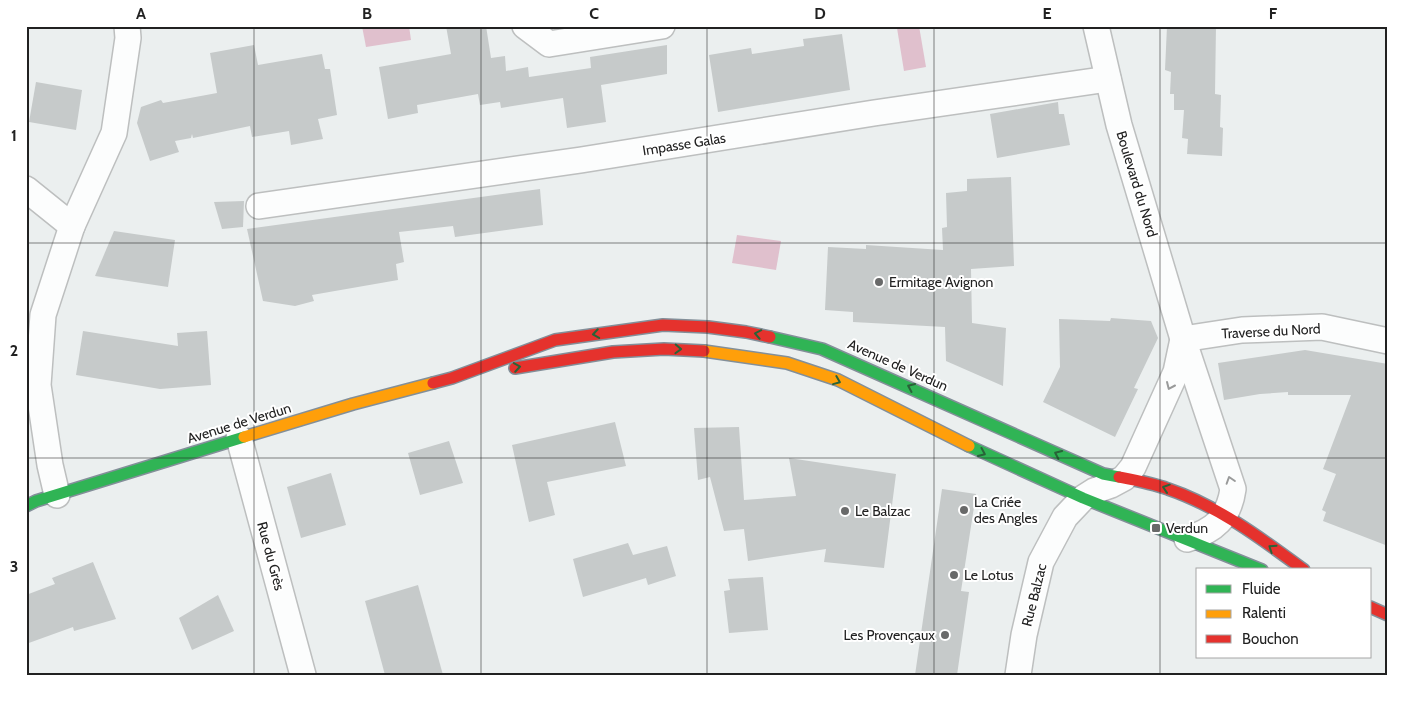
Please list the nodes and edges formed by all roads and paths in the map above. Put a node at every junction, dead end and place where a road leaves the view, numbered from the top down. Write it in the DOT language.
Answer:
graph roads {
  1 [pos="127,26"];
  2 [pos="525,26"];
  3 [pos="662,26"];
  4 [pos="1096,26"];
  5 [pos="1108,78"];
  6 [pos="26,189"];
  7 [pos="259,206"];
  8 [pos="72,226"];
  9 [pos="1183,339"];
  10 [pos="1388,341"];
  11 [pos="452,378"];
  12 [pos="239,438"];
  13 [pos="1124,478"];
  14 [pos="1083,498"];
  15 [pos="36,501"];
  16 [pos="1224,517"];
  17 [pos="1187,540"];
  18 [pos="1257,568"];
  19 [pos="1301,568"];
  20 [pos="1372,608"];
  21 [pos="1388,615"];
  22 [pos="303,675"];
  23 [pos="1018,675"];
  1 -- 8 [label="street"];
  2 -- 3 [label="street"];
  4 -- 5 [label="street, Boulevard du Nord"];
  5 -- 7 [label="street, Impasse Galas"];
  5 -- 9 [label="street, Boulevard du Nord"];
  6 -- 8 [label="street"];
  8 -- 15 [label="street"];
  9 -- 10 [label="street, Traverse du Nord"];
  9 -- 13 [label="street, Boulevard du Nord, one-way"];
  16 -- 9 [label="street, Boulevard du Nord, one-way"];
  11 -- 12 [label="main road, Avenue de Verdun"];
  13 -- 11 [label="main road, Avenue de Verdun, one-way"];
  11 -- 14 [label="main road, Avenue de Verdun, one-way"];
  12 -- 15 [label="main road, Avenue de Verdun"];
  12 -- 22 [label="street, Rue du Grès"];
  13 -- 14 [label="street"];
  16 -- 13 [label="main road, Avenue de Verdun, one-way"];
  14 -- 17 [label="main road, Avenue de Verdun"];
  14 -- 23 [label="street, Rue Balzac"];
  16 -- 17 [label="street"];
  19 -- 16 [label="main road, Avenue de Verdun, one-way"];
  17 -- 18 [label="main road, Avenue de Verdun"];
  20 -- 21 [label="main road"];
}
